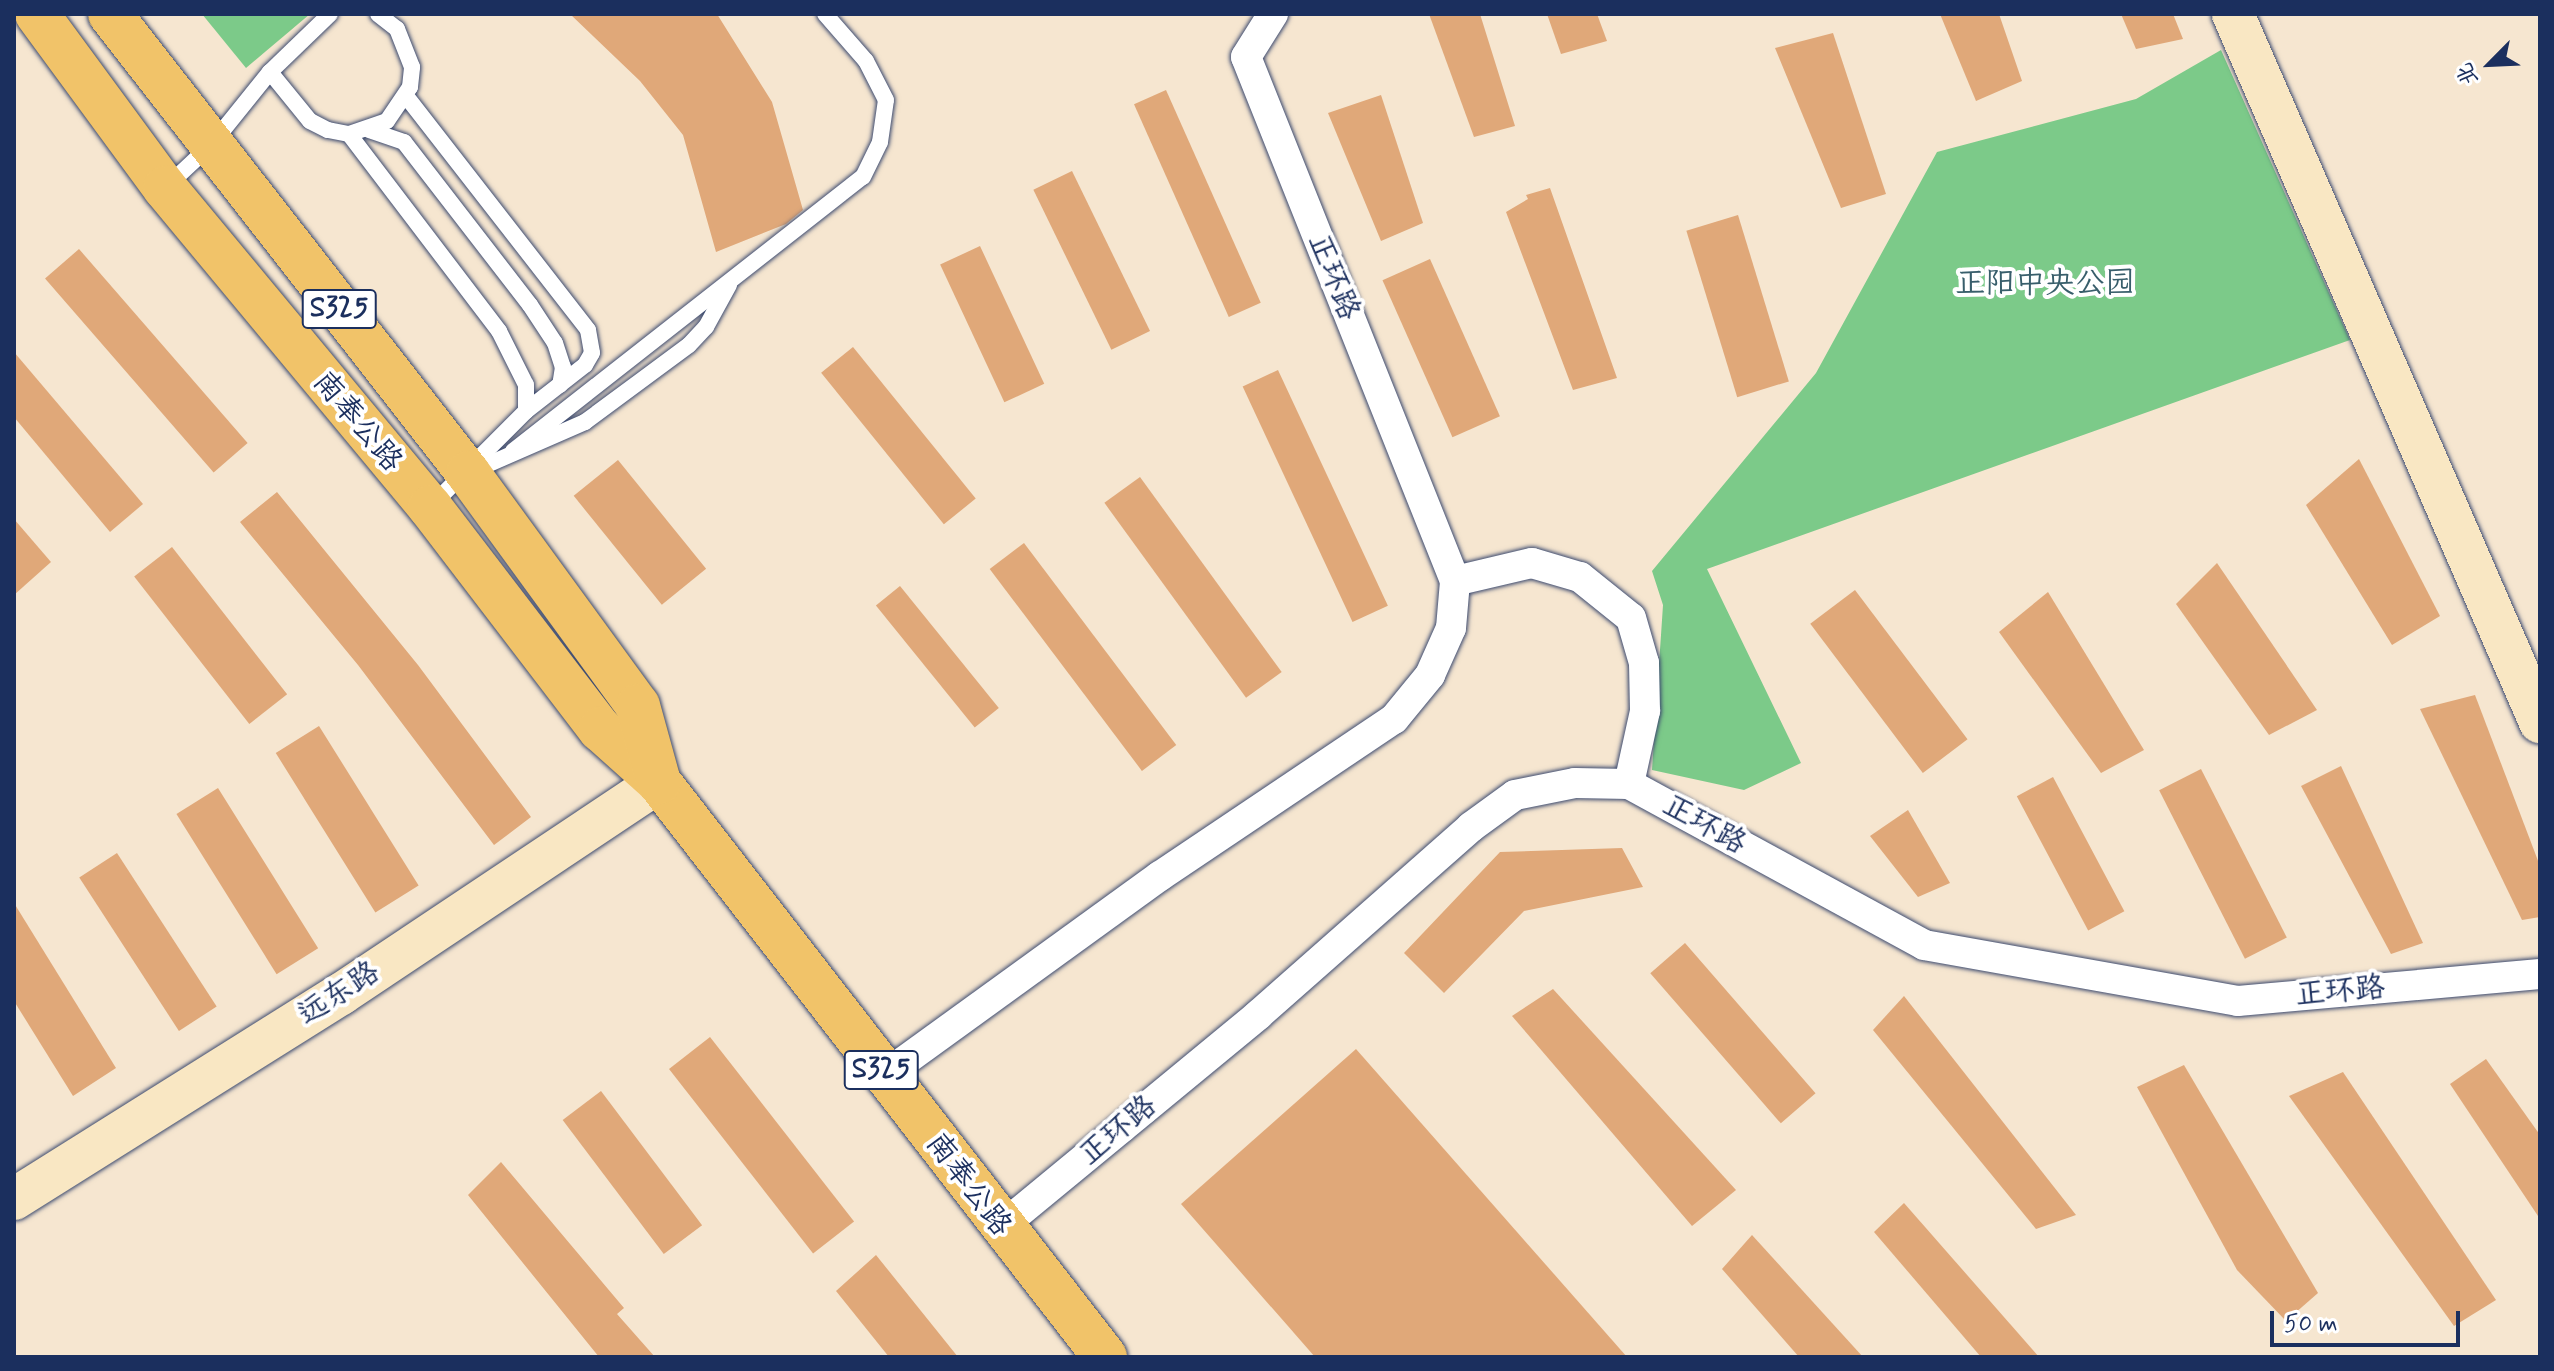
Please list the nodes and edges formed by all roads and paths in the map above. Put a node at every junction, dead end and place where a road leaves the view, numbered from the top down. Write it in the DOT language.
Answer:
graph roads {
  1 [pos="37,14"];
  2 [pos="110,14"];
  3 [pos="330,14"];
  4 [pos="378,14"];
  5 [pos="825,14"];
  6 [pos="1273,14"];
  7 [pos="2233,14"];
  8 [pos="270,72"];
  9 [pos="406,96"];
  10 [pos="369,130"];
  11 [pos="349,134"];
  12 [pos="211,145"];
  13 [pos="165,188"];
  14 [pos="732,279"];
  15 [pos="560,385"];
  16 [pos="526,411"];
  17 [pos="513,451"];
  18 [pos="468,473"];
  19 [pos="430,507"];
  20 [pos="1455,581"];
  21 [pos="2540,722"];
  22 [pos="659,782"];
  23 [pos="1629,784"];
  24 [pos="2540,974"];
  25 [pos="885,1075"];
  26 [pos="14,1199"];
  27 [pos="1000,1228"];
  28 [pos="1105,1357"];
  1 -- 13 [label="main road, 南奉公路 / S325"];
  2 -- 12 [label="main road, 南奉公路 / S325"];
  3 -- 8 [label="lane"];
  4 -- 9 [label="lane"];
  5 -- 14 [label="lane"];
  6 -- 20 [label="street, 正环路"];
  7 -- 21 [label="main road"];
  8 -- 11 [label="lane"];
  8 -- 12 [label="lane"];
  9 -- 10 [label="lane"];
  9 -- 15 [label="lane"];
  10 -- 11 [label="lane"];
  10 -- 15 [label="lane"];
  11 -- 16 [label="lane"];
  12 -- 13 [label="lane"];
  12 -- 18 [label="main road, 南奉公路 / S325"];
  13 -- 19 [label="main road, 南奉公路 / S325"];
  14 -- 17 [label="lane"];
  14 -- 17 [label="lane"];
  15 -- 16 [label="lane"];
  16 -- 18 [label="lane"];
  17 -- 18 [label="lane"];
  18 -- 19 [label="lane"];
  18 -- 22 [label="main road, 南奉公路 / S325"];
  19 -- 22 [label="main road, 南奉公路 / S325"];
  20 -- 23 [label="street"];
  20 -- 25 [label="street, 正环路"];
  22 -- 25 [label="main road, 南奉公路 / S325"];
  22 -- 26 [label="main road, 远东路"];
  23 -- 24 [label="street, 正环路"];
  23 -- 27 [label="street, 正环路"];
  25 -- 27 [label="main road, 南奉公路 / S325"];
  27 -- 28 [label="main road, 南奉公路 / S325"];
}
